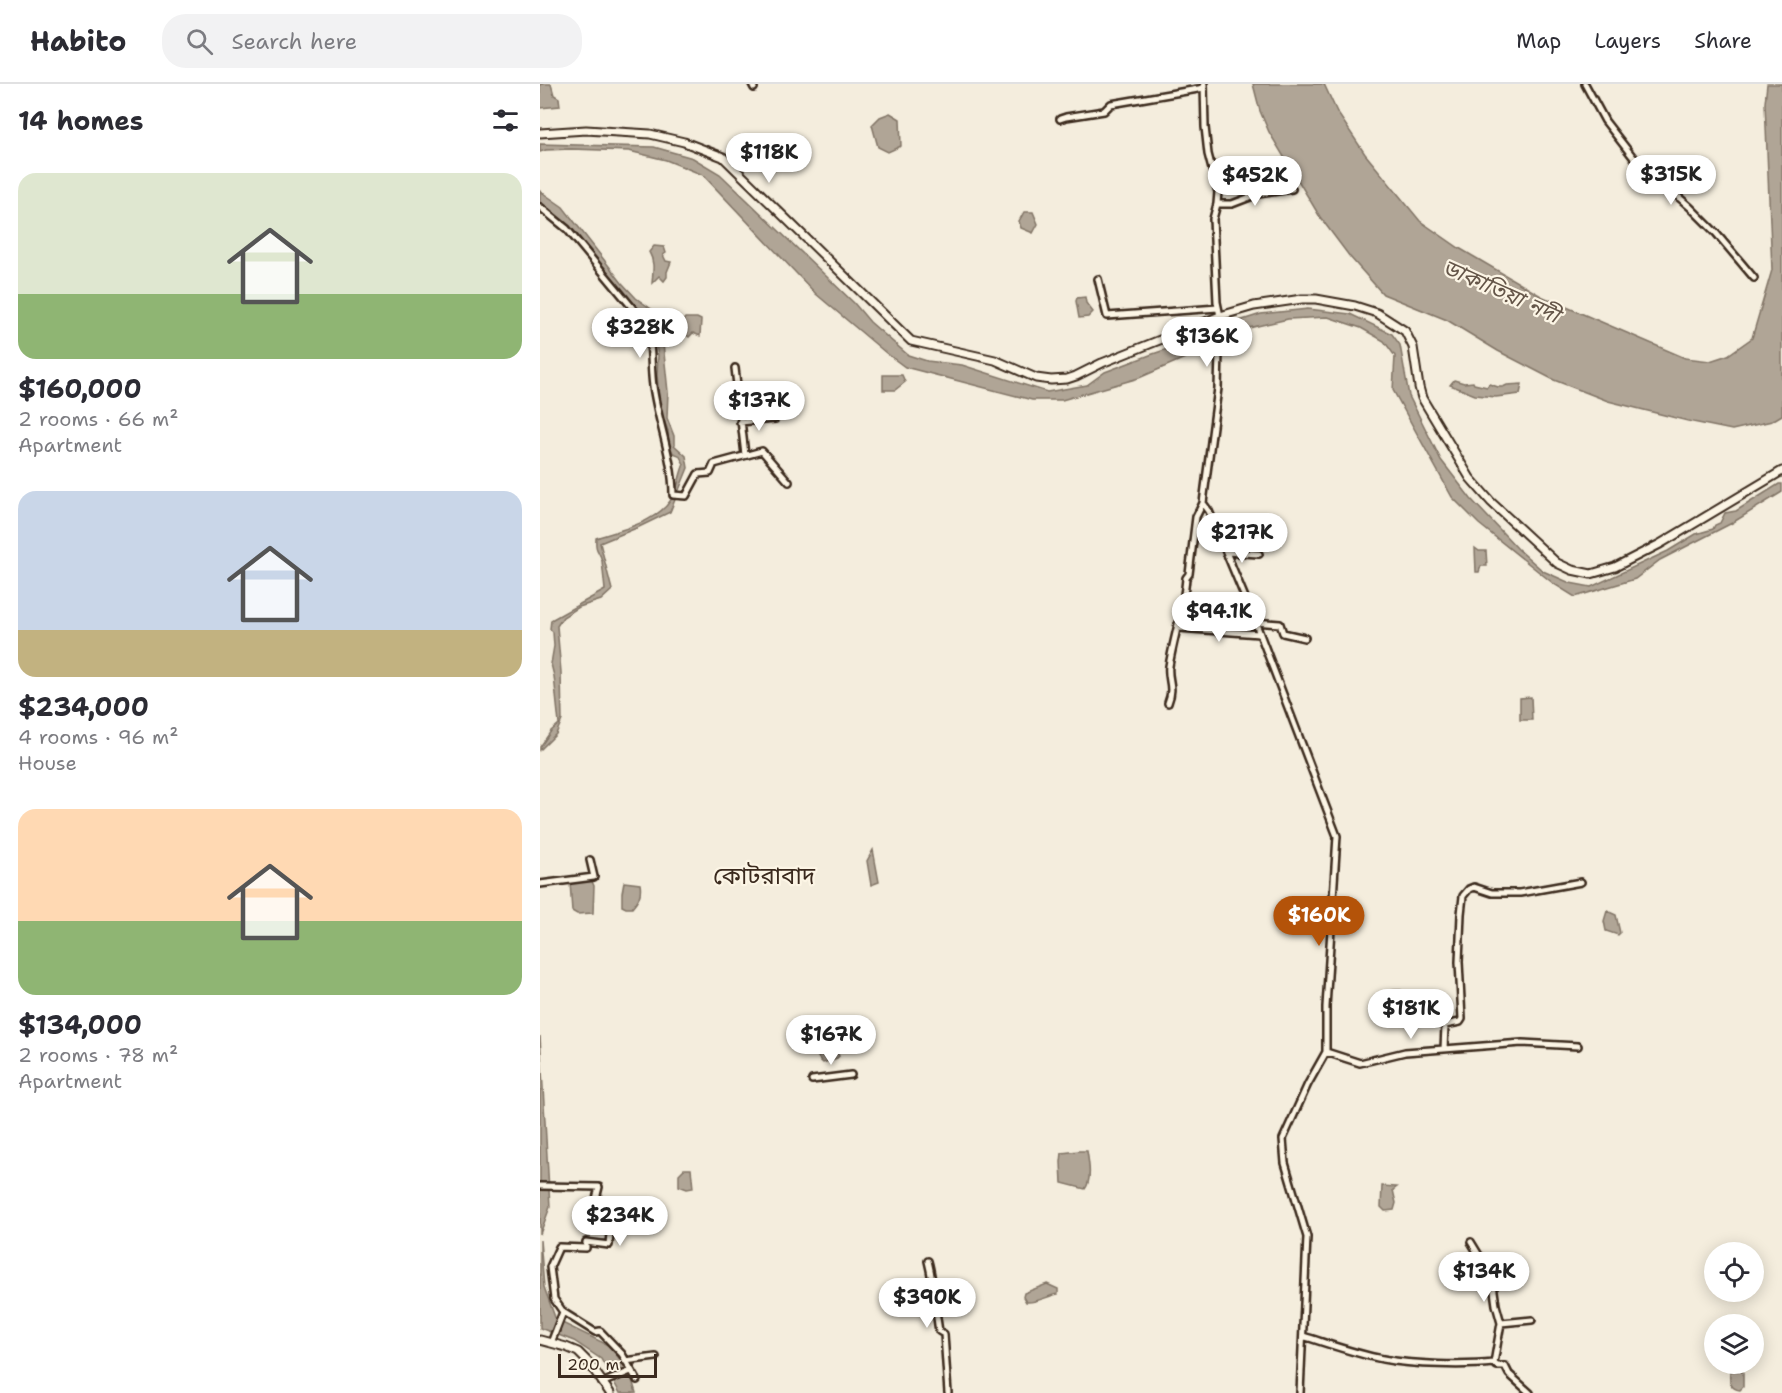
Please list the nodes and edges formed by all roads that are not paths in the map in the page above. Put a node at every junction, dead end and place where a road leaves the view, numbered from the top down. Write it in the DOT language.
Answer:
graph roads {
  1 [pos="1585,84"];
  2 [pos="1204,86"];
  3 [pos="1060,119"];
  4 [pos="540,133"];
  5 [pos="1292,189"];
  6 [pos="1217,204"];
  7 [pos="540,207"];
  8 [pos="1754,278"];
  9 [pos="1098,279"];
  10 [pos="1219,312"];
  11 [pos="735,368"];
  12 [pos="775,419"];
  13 [pos="740,422"];
  14 [pos="745,455"];
  15 [pos="1782,471"];
  16 [pos="789,482"];
  17 [pos="1203,503"];
  18 [pos="1226,552"];
  19 [pos="1259,554"];
  20 [pos="1255,622"];
  21 [pos="1179,628"];
  22 [pos="1259,634"];
  23 [pos="1305,638"];
  24 [pos="1168,703"];
  25 [pos="590,860"];
  26 [pos="1581,882"];
  27 [pos="540,884"];
  28 [pos="1578,1046"];
  29 [pos="1444,1049"];
  30 [pos="1326,1053"];
  31 [pos="851,1075"];
  32 [pos="812,1080"];
  33 [pos="540,1186"];
  34 [pos="1470,1242"];
  35 [pos="928,1261"];
  36 [pos="563,1312"];
  37 [pos="1532,1320"];
  38 [pos="1501,1323"];
  39 [pos="1303,1336"];
  40 [pos="540,1340"];
  41 [pos="551,1343"];
  42 [pos="656,1357"];
  43 [pos="626,1361"];
  44 [pos="1494,1363"];
  45 [pos="631,1371"];
  46 [pos="637,1380"];
  47 [pos="602,1383"];
  48 [pos="610,1393"];
  49 [pos="948,1393"];
  50 [pos="1300,1393"];
  51 [pos="1530,1393"];
  1 -- 8 [label="street"];
  2 -- 3 [label="street"];
  2 -- 6 [label="street"];
  4 -- 10 [label="main road"];
  5 -- 6 [label="street"];
  6 -- 10 [label="street"];
  7 -- 14 [label="street"];
  9 -- 10 [label="street"];
  10 -- 15 [label="main road"];
  10 -- 17 [label="street"];
  11 -- 13 [label="street"];
  12 -- 13 [label="street"];
  13 -- 14 [label="street"];
  14 -- 16 [label="street"];
  17 -- 18 [label="street"];
  17 -- 21 [label="street"];
  18 -- 19 [label="street"];
  18 -- 20 [label="street"];
  20 -- 22 [label="street"];
  20 -- 23 [label="street"];
  21 -- 22 [label="street"];
  21 -- 24 [label="street"];
  22 -- 30 [label="street"];
  25 -- 27 [label="street"];
  26 -- 29 [label="street"];
  28 -- 29 [label="street"];
  29 -- 30 [label="street"];
  30 -- 39 [label="street"];
  31 -- 32 [label="street"];
  33 -- 36 [label="street"];
  34 -- 38 [label="street"];
  35 -- 49 [label="street"];
  36 -- 41 [label="street"];
  36 -- 43 [label="street"];
  37 -- 38 [label="street"];
  38 -- 44 [label="street"];
  39 -- 44 [label="street"];
  39 -- 50 [label="street"];
  40 -- 41 [label="main road"];
  41 -- 47 [label="main road"];
  42 -- 43 [label="street"];
  43 -- 45 [label="street"];
  44 -- 51 [label="street"];
  45 -- 46 [label="street"];
  45 -- 47 [label="street"];
  47 -- 48 [label="main road"];
}
